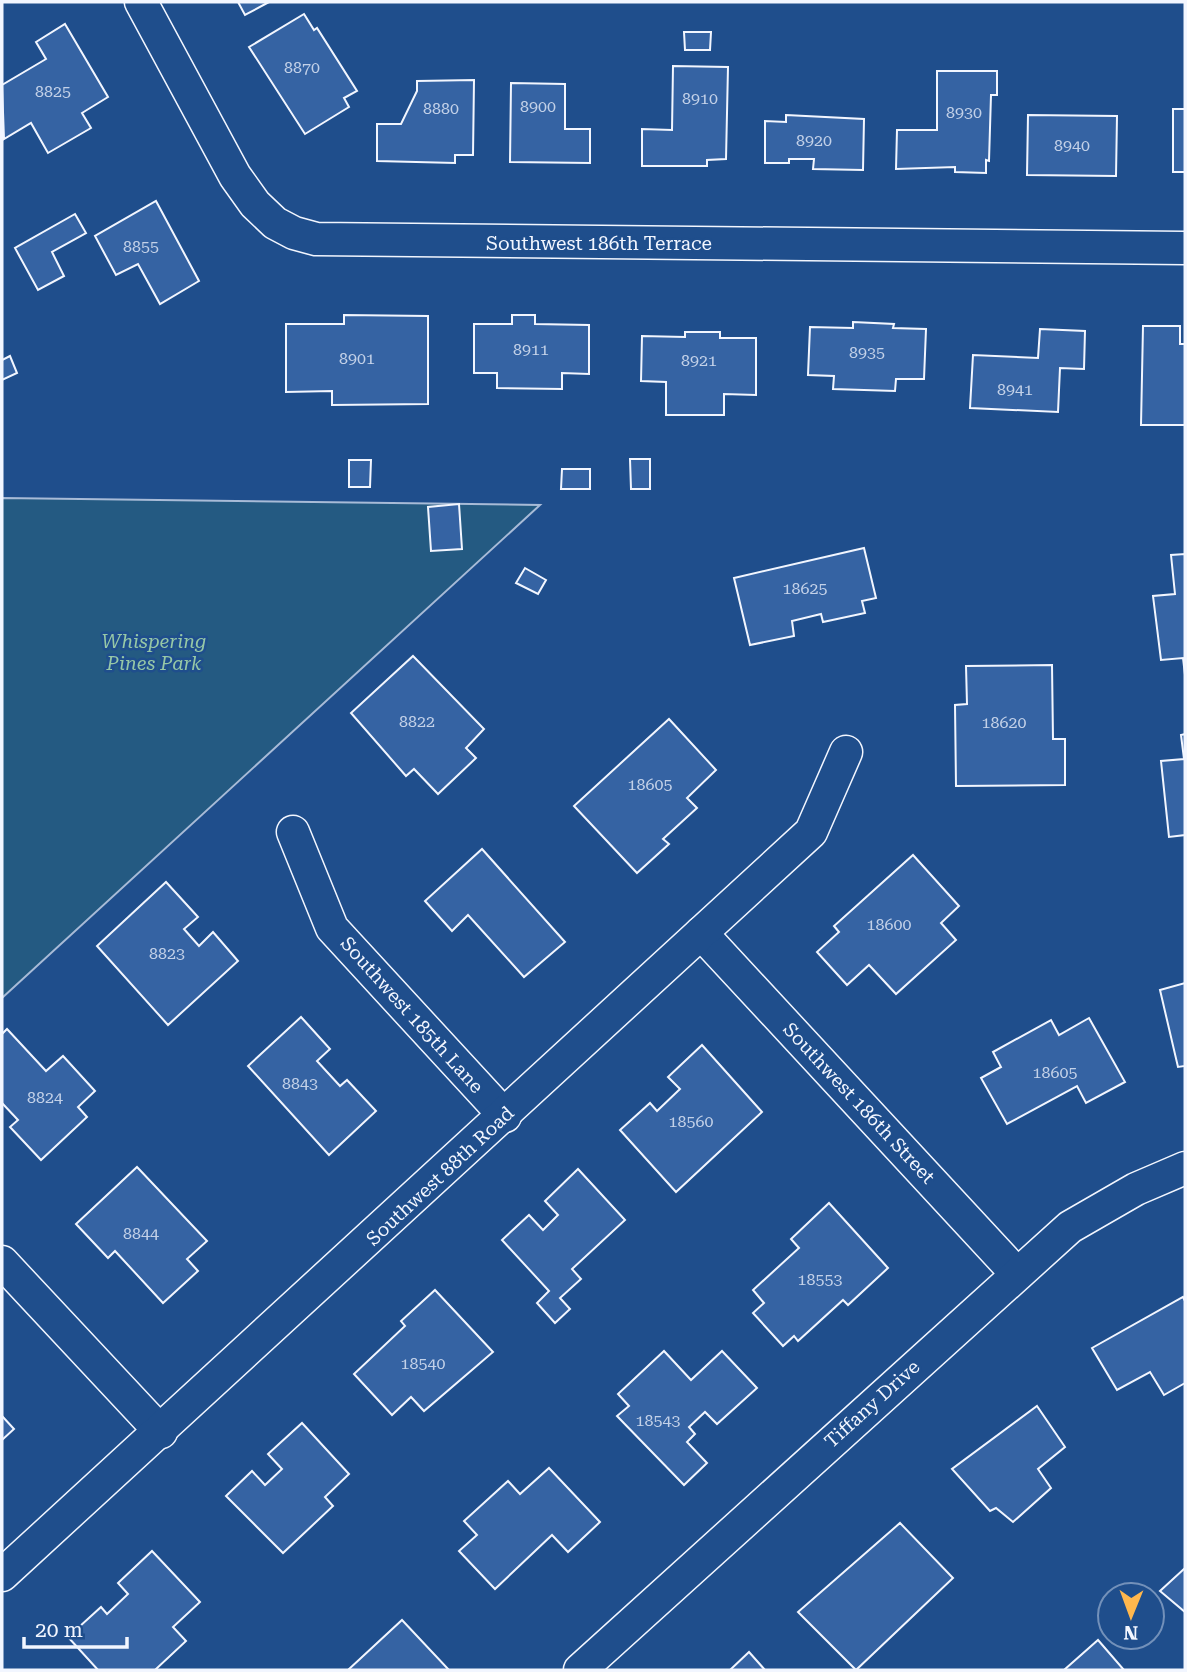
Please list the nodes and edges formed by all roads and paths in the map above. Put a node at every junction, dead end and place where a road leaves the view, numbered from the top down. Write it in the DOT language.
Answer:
graph roads {
  1 [pos="141,2"];
  2 [pos="1185,248"];
  3 [pos="846,752"];
  4 [pos="293,832"];
  5 [pos="701,933"];
  6 [pos="505,1116"];
  7 [pos="1185,1168"];
  8 [pos="2,1262"];
  9 [pos="1017,1274"];
  10 [pos="161,1432"];
  11 [pos="2,1575"];
  12 [pos="580,1670"];
  1 -- 2 [label="street, Southwest 186th Terrace"];
  3 -- 5 [label="street, Southwest 88th Road"];
  4 -- 6 [label="street, Southwest 185th Lane"];
  5 -- 6 [label="street, Southwest 88th Road"];
  5 -- 9 [label="street, Southwest 186th Street"];
  6 -- 10 [label="street, Southwest 88th Road"];
  7 -- 9 [label="street, Tiffany Drive"];
  8 -- 10 [label="street"];
  9 -- 12 [label="street, Tiffany Drive"];
  10 -- 11 [label="street, Southwest 88th Road"];
}
